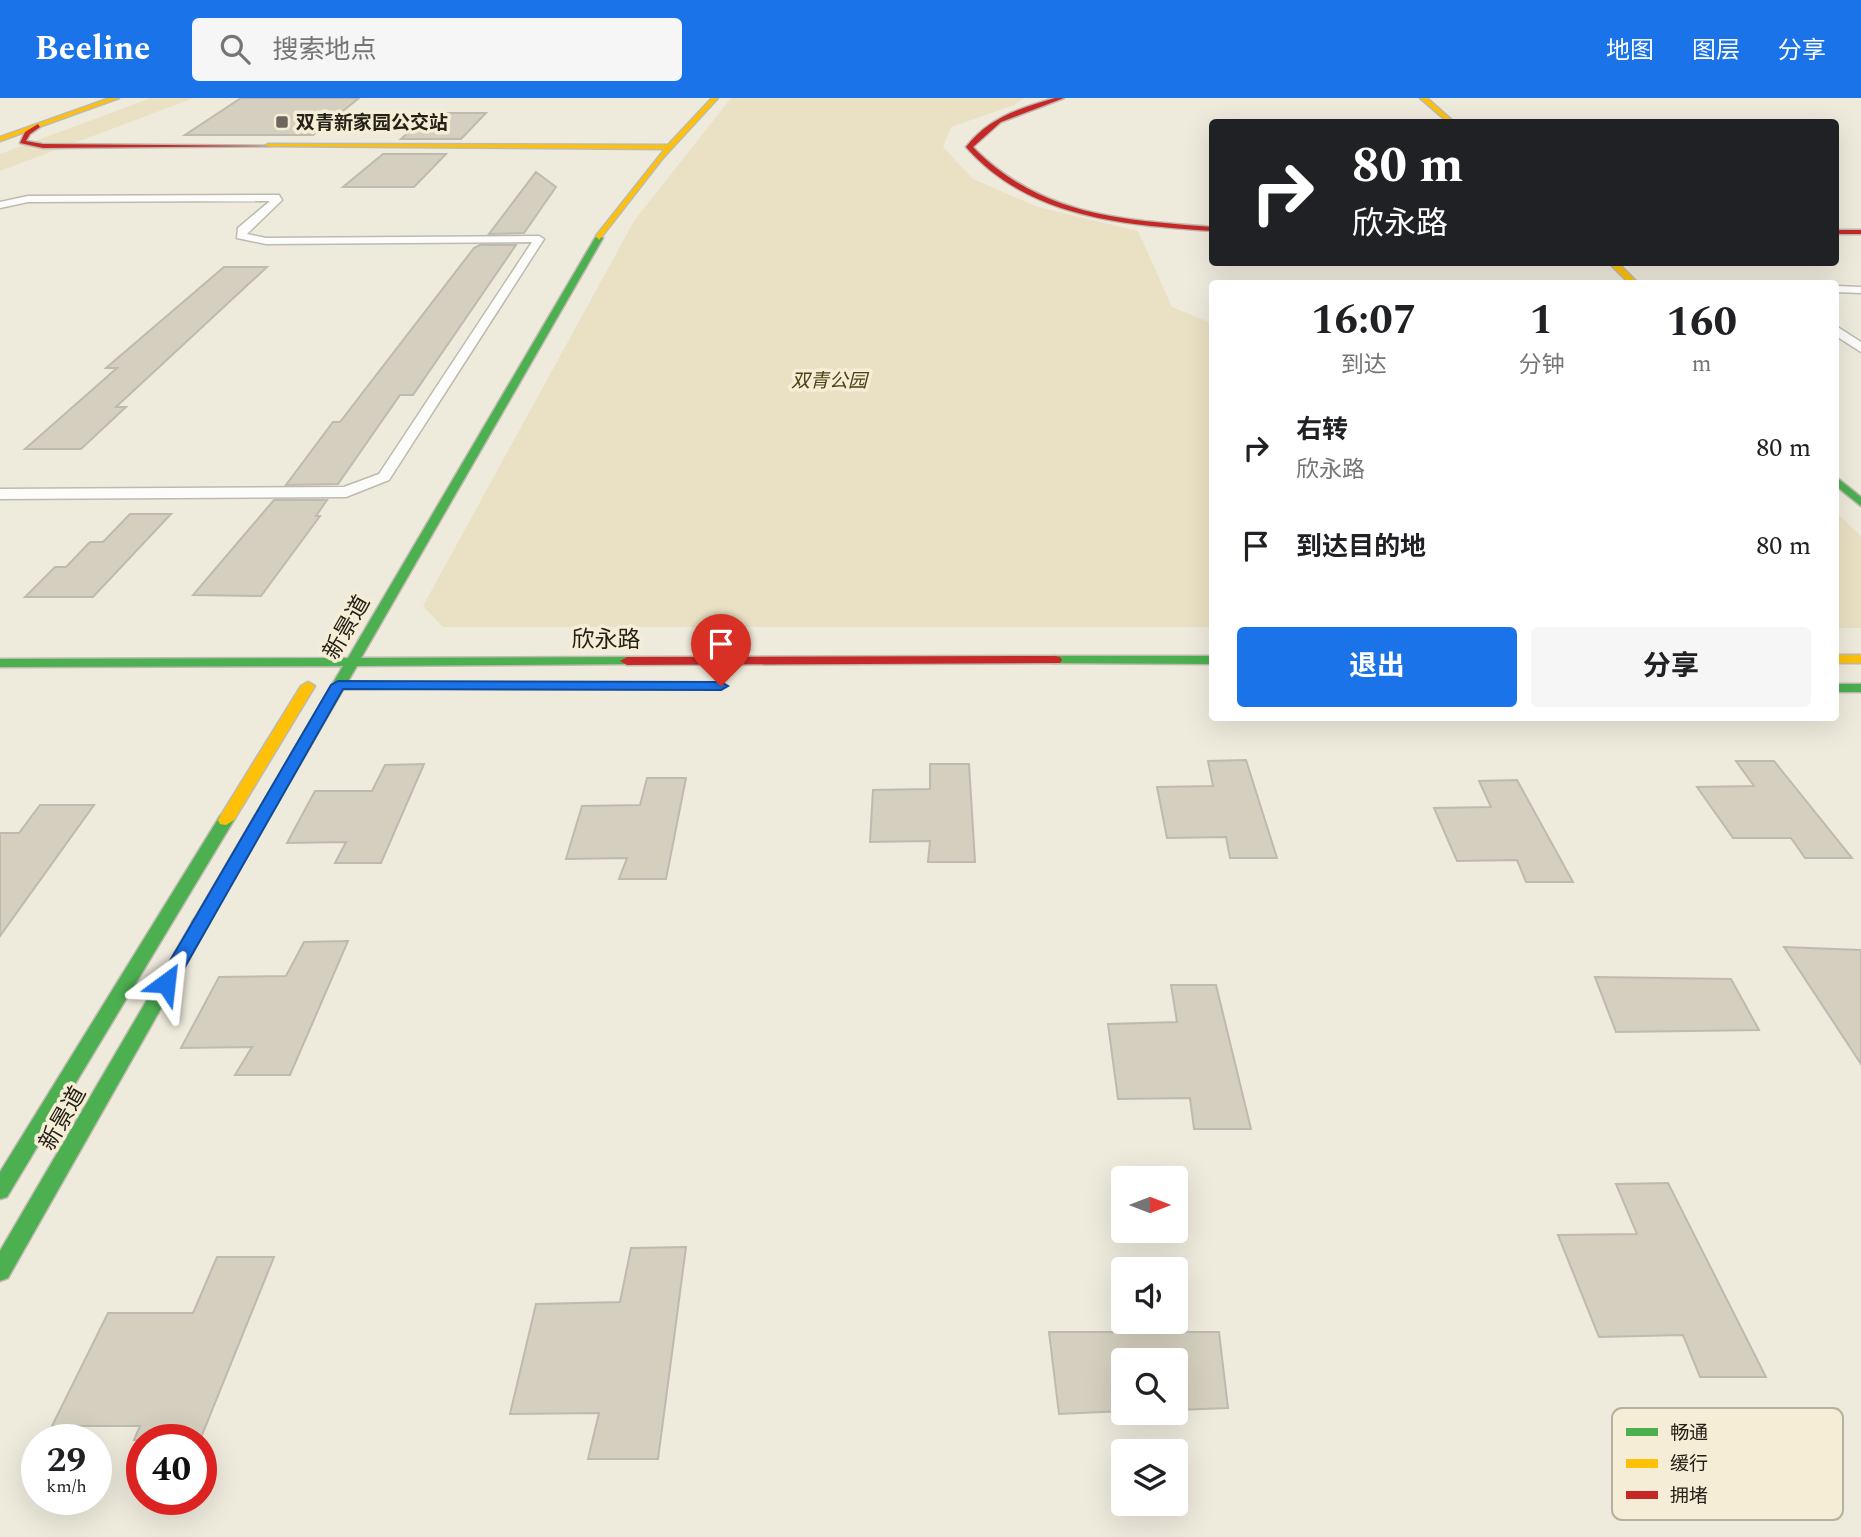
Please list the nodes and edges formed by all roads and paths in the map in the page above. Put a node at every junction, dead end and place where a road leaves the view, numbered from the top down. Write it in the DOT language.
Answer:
graph roads {
  1 [pos="73,98"];
  2 [pos="116,98"];
  3 [pos="705,98"];
  4 [pos="715,98"];
  5 [pos="1061,98"];
  6 [pos="1410,98"];
  7 [pos="1423,98"];
  8 [pos="1434,119"];
  9 [pos="1448,119"];
  10 [pos="0,123"];
  11 [pos="38,126"];
  12 [pos="0,139"];
  13 [pos="657,149"];
  14 [pos="0,151"];
  15 [pos="0,205"];
  16 [pos="1209,229"];
  17 [pos="584,231"];
  18 [pos="1839,232"];
  19 [pos="1861,232"];
  20 [pos="1597,266"];
  21 [pos="1616,266"];
  22 [pos="1613,280"];
  23 [pos="1631,280"];
  24 [pos="1839,289"];
  25 [pos="1861,290"];
  26 [pos="1839,332"];
  27 [pos="1861,348"];
  28 [pos="1839,464"];
  29 [pos="1839,483"];
  30 [pos="1861,484"];
  31 [pos="0,494"];
  32 [pos="1861,503"];
  33 [pos="326,657"];
  34 [pos="1839,659"];
  35 [pos="1861,659"];
  36 [pos="1209,660"];
  37 [pos="0,663"];
  38 [pos="351,663"];
  39 [pos="302,685"];
  40 [pos="345,685"];
  41 [pos="1839,688"];
  42 [pos="1861,688"];
  43 [pos="0,1190"];
  44 [pos="0,1270"];
  1 -- 10 [label="street"];
  2 -- 11 [label="street"];
  3 -- 13 [label="street, 新景道"];
  4 -- 13 [label="street, 新景道"];
  5 -- 16 [label="street"];
  6 -- 8 [label="street"];
  7 -- 9 [label="street"];
  11 -- 12 [label="street"];
  11 -- 13 [label="street"];
  13 -- 14 [label="street"];
  13 -- 17 [label="street, 新景道"];
  13 -- 38 [label="street, 新景道"];
  15 -- 31 [label="lane"];
  18 -- 19 [label="street"];
  20 -- 22 [label="street"];
  21 -- 23 [label="street"];
  24 -- 25 [label="lane"];
  26 -- 27 [label="lane"];
  28 -- 30 [label="street"];
  29 -- 32 [label="street"];
  33 -- 37 [label="street, 欣永路"];
  33 -- 38 [label="street, 欣永路"];
  33 -- 39 [label="street, 新景道"];
  34 -- 35 [label="street"];
  36 -- 38 [label="street, 欣永路"];
  38 -- 40 [label="street, 新景道"];
  39 -- 40 [label="street"];
  39 -- 43 [label="street, 新景道"];
  40 -- 44 [label="street, 新景道"];
  41 -- 42 [label="street"];
}
